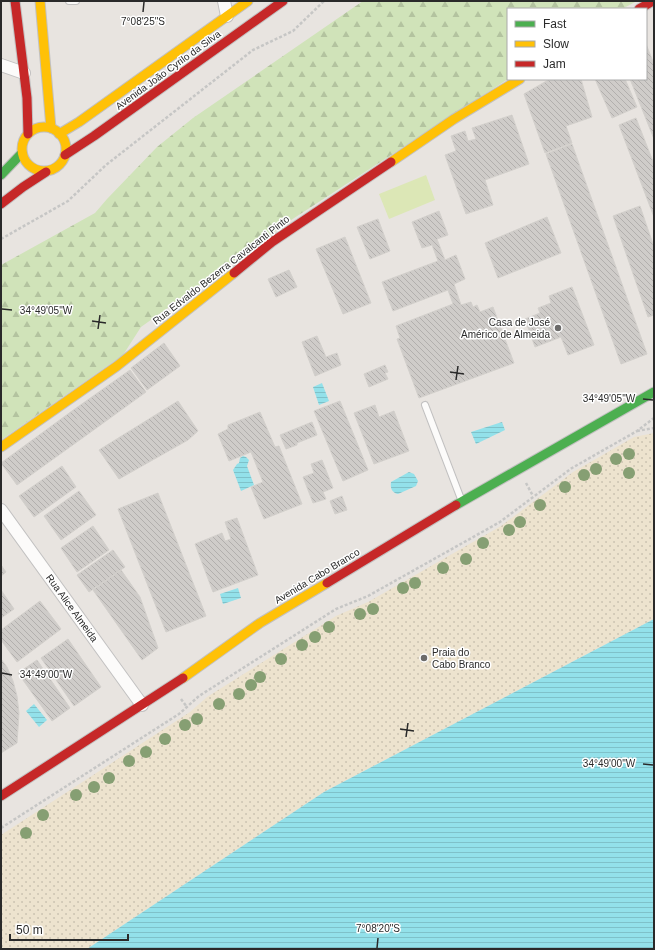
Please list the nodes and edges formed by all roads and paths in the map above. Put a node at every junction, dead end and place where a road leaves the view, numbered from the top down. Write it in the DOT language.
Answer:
graph roads {
  1 [pos="15,1"];
  2 [pos="40,1"];
  3 [pos="69,1"];
  4 [pos="76,1"];
  5 [pos="224,1"];
  6 [pos="247,1"];
  7 [pos="282,1"];
  8 [pos="324,1"];
  9 [pos="654,1"];
  10 [pos="641,8"];
  11 [pos="227,16"];
  12 [pos="1,65"];
  13 [pos="24,73"];
  14 [pos="518,80"];
  15 [pos="51,128"];
  16 [pos="28,134"];
  17 [pos="59,134"];
  18 [pos="22,153"];
  19 [pos="65,155"];
  20 [pos="46,172"];
  21 [pos="1,176"];
  22 [pos="1,204"];
  23 [pos="1,239"];
  24 [pos="654,392"];
  25 [pos="425,405"];
  26 [pos="654,418"];
  27 [pos="654,428"];
  28 [pos="637,431"];
  29 [pos="1,447"];
  30 [pos="462,500"];
  31 [pos="1,510"];
  32 [pos="142,705"];
  33 [pos="1,796"];
  34 [pos="1,828"];
  1 -- 13 [label="main road"];
  2 -- 15 [label="main road"];
  3 -- 4 [label="lane"];
  5 -- 11 [label="street"];
  6 -- 11 [label="main road, Avenida João Cyrilo da Silva"];
  7 -- 19 [label="main road, Avenida João Cyrilo da Silva"];
  8 -- 23 [label="path"];
  9 -- 10 [label="main road"];
  11 -- 17 [label="main road, Avenida João Cyrilo da Silva"];
  12 -- 13 [label="street"];
  13 -- 16 [label="main road"];
  14 -- 29 [label="main road, Rua Edvaldo Bezerra Cavalcanti Pinto"];
  15 -- 16 [label="main road"];
  15 -- 17 [label="main road"];
  16 -- 18 [label="main road"];
  17 -- 19 [label="main road"];
  18 -- 20 [label="main road"];
  18 -- 21 [label="main road"];
  19 -- 20 [label="main road"];
  20 -- 22 [label="main road"];
  24 -- 30 [label="main road, Avenida Cabo Branco"];
  25 -- 30 [label="lane"];
  26 -- 28 [label="path"];
  27 -- 28 [label="path"];
  28 -- 34 [label="path"];
  30 -- 32 [label="main road, Avenida Cabo Branco"];
  31 -- 32 [label="street, Rua Alice Almeida"];
  32 -- 33 [label="main road, Avenida Cabo Branco"];
}
